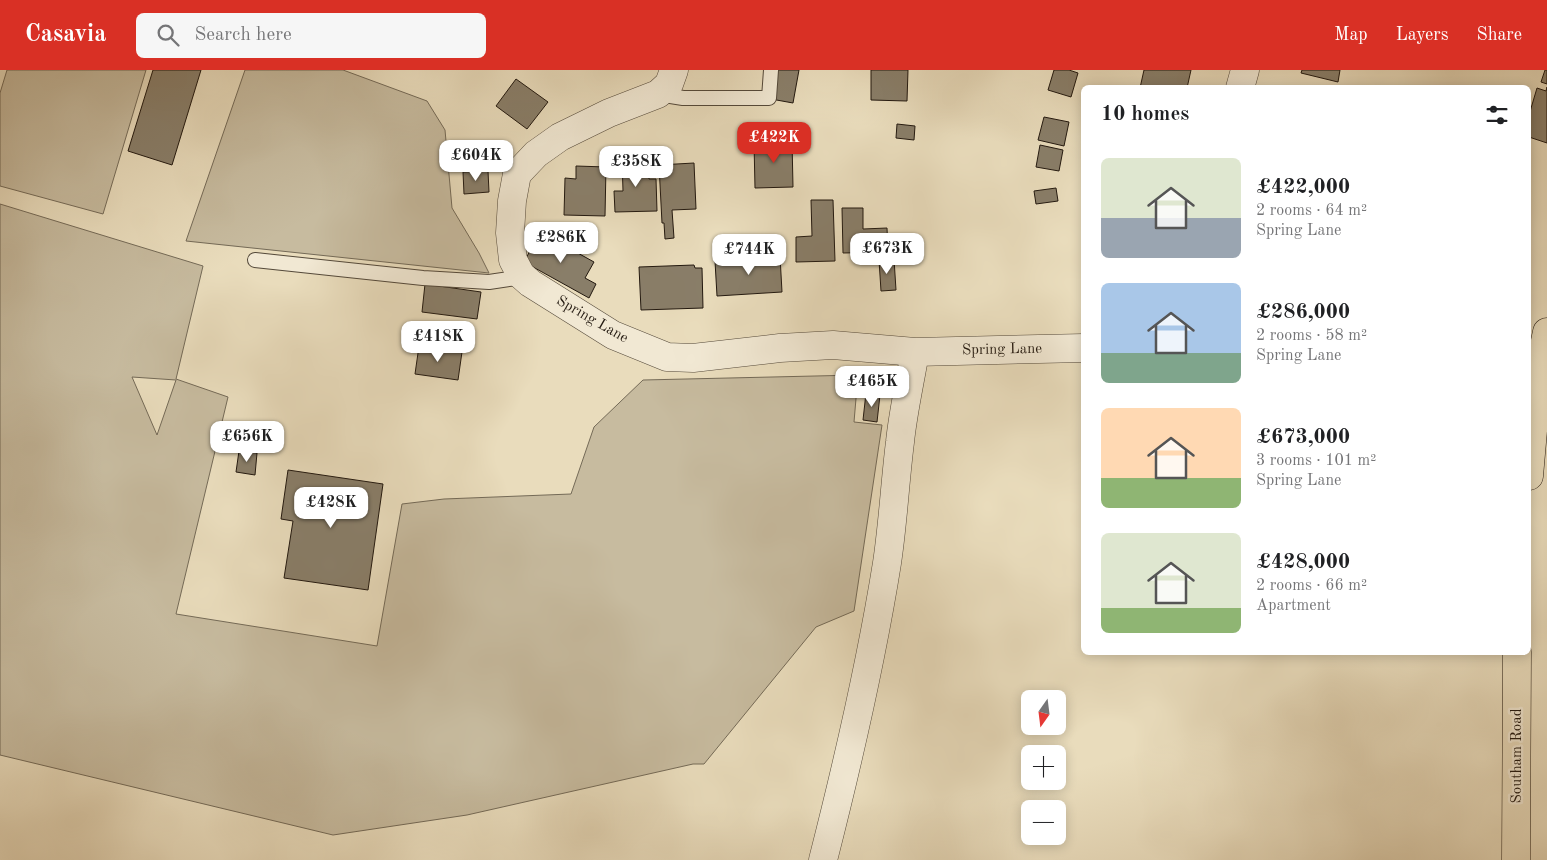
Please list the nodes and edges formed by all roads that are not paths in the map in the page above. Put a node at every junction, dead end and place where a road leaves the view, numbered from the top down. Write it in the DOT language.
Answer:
graph roads {
  1 [pos="674,70"];
  2 [pos="771,70"];
  3 [pos="1245,70"];
  4 [pos="1241,85"];
  5 [pos="658,94"];
  6 [pos="255,260"];
  7 [pos="523,277"];
  8 [pos="1547,332"];
  9 [pos="1081,348"];
  10 [pos="915,352"];
  11 [pos="1531,453"];
  12 [pos="1517,655"];
  13 [pos="823,860"];
  14 [pos="1516,860"];
  1 -- 5 [label="street"];
  2 -- 5 [label="lane"];
  3 -- 4 [label="street"];
  5 -- 7 [label="street"];
  6 -- 7 [label="lane"];
  7 -- 10 [label="street, Spring Lane"];
  8 -- 11 [label="highway"];
  9 -- 10 [label="street, Spring Lane"];
  10 -- 13 [label="street"];
  12 -- 14 [label="highway, Southam Road"];
}
